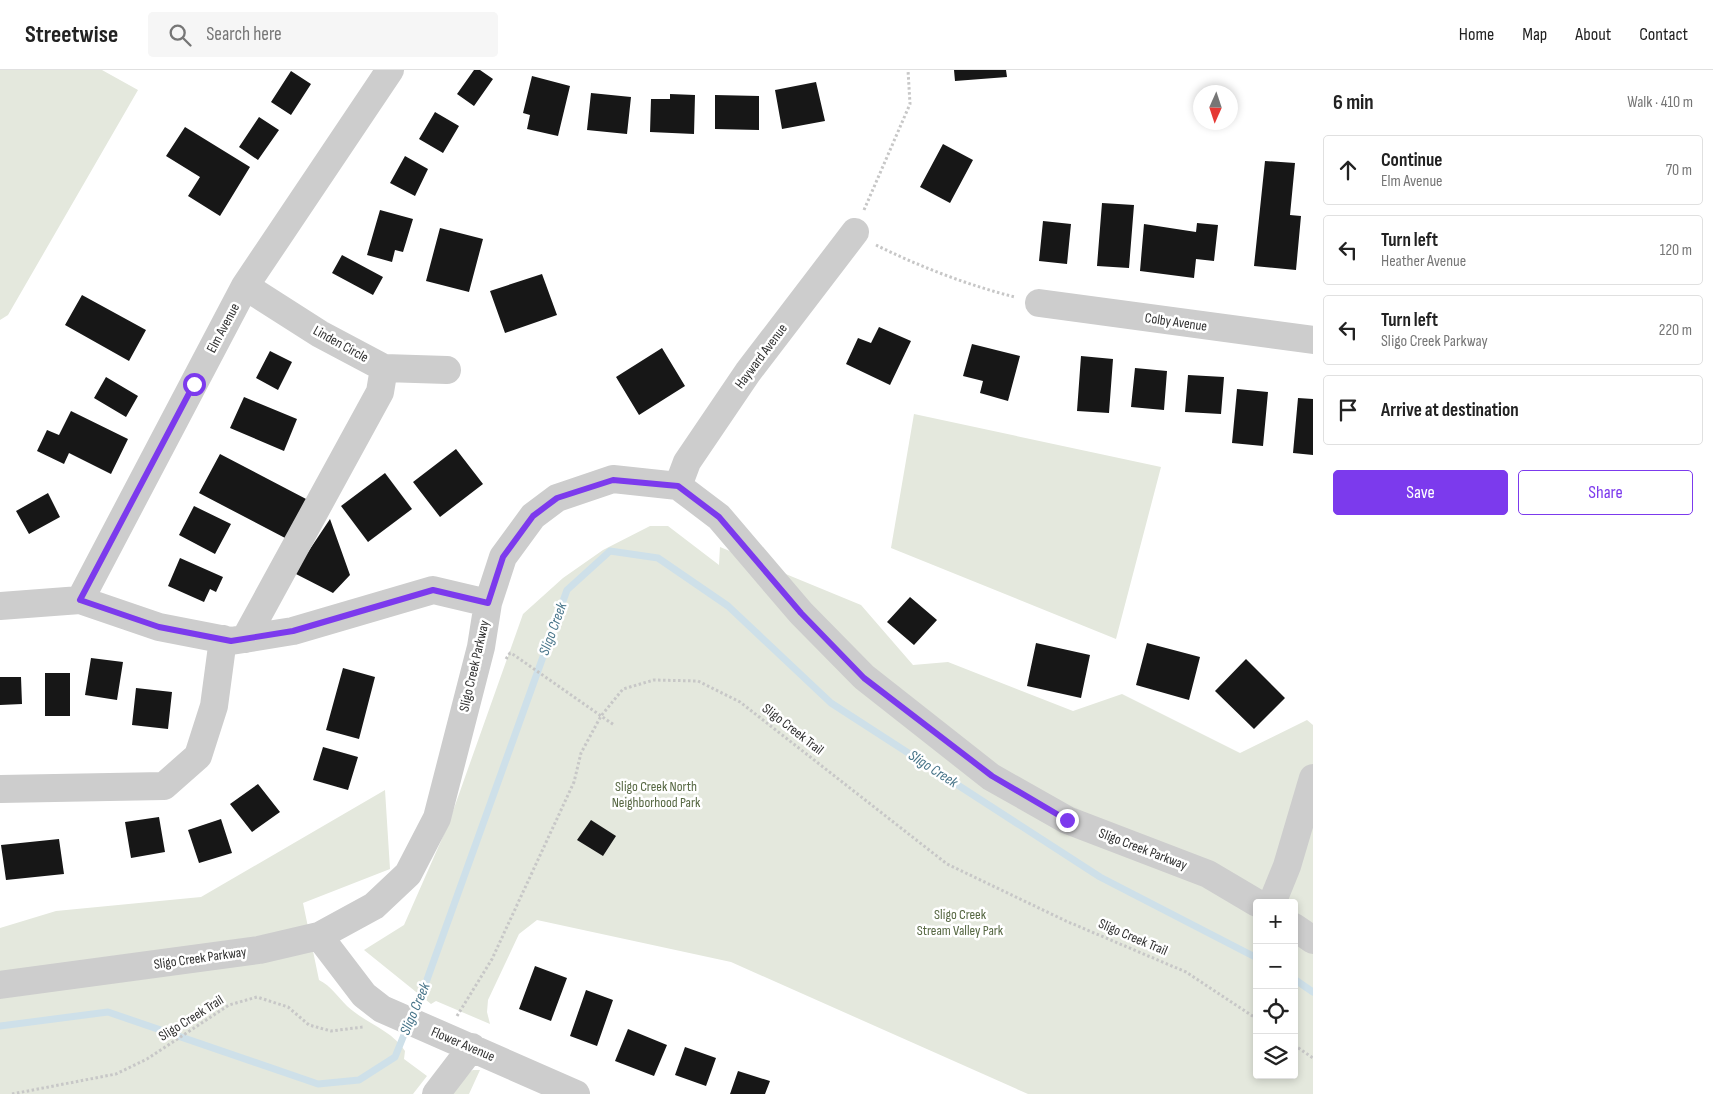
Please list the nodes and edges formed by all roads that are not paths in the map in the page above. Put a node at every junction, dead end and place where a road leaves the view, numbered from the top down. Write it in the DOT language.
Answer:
graph roads {
  1 [pos="390,70"];
  2 [pos="855,232"];
  3 [pos="245,286"];
  4 [pos="1038,304"];
  5 [pos="1313,340"];
  6 [pos="384,368"];
  7 [pos="447,370"];
  8 [pos="678,486"];
  9 [pos="80,600"];
  10 [pos="488,603"];
  11 [pos="0,606"];
  12 [pos="234,639"];
  13 [pos="1313,778"];
  14 [pos="0,789"];
  15 [pos="1274,899"];
  16 [pos="1253,901"];
  17 [pos="1298,930"];
  18 [pos="319,936"];
  19 [pos="1313,940"];
  20 [pos="0,985"];
  21 [pos="472,1047"];
  22 [pos="436,1094"];
  23 [pos="576,1094"];
  1 -- 3 [label="street, Elm Avenue"];
  2 -- 8 [label="street, Hayward Avenue"];
  3 -- 6 [label="street, Linden Circle"];
  3 -- 9 [label="street, Elm Avenue"];
  4 -- 5 [label="street, Colby Avenue"];
  6 -- 7 [label="street, Linden Circle"];
  6 -- 12 [label="street"];
  8 -- 10 [label="street, Sligo Creek Parkway"];
  8 -- 16 [label="street, Sligo Creek Parkway"];
  9 -- 11 [label="street"];
  9 -- 12 [label="street"];
  10 -- 12 [label="street"];
  10 -- 18 [label="street, Sligo Creek Parkway"];
  12 -- 14 [label="street"];
  13 -- 15 [label="street"];
  17 -- 19 [label="street"];
  18 -- 20 [label="street, Sligo Creek Parkway"];
  18 -- 21 [label="street, Flower Avenue"];
  21 -- 22 [label="street"];
  21 -- 23 [label="street, Flower Avenue"];
}
